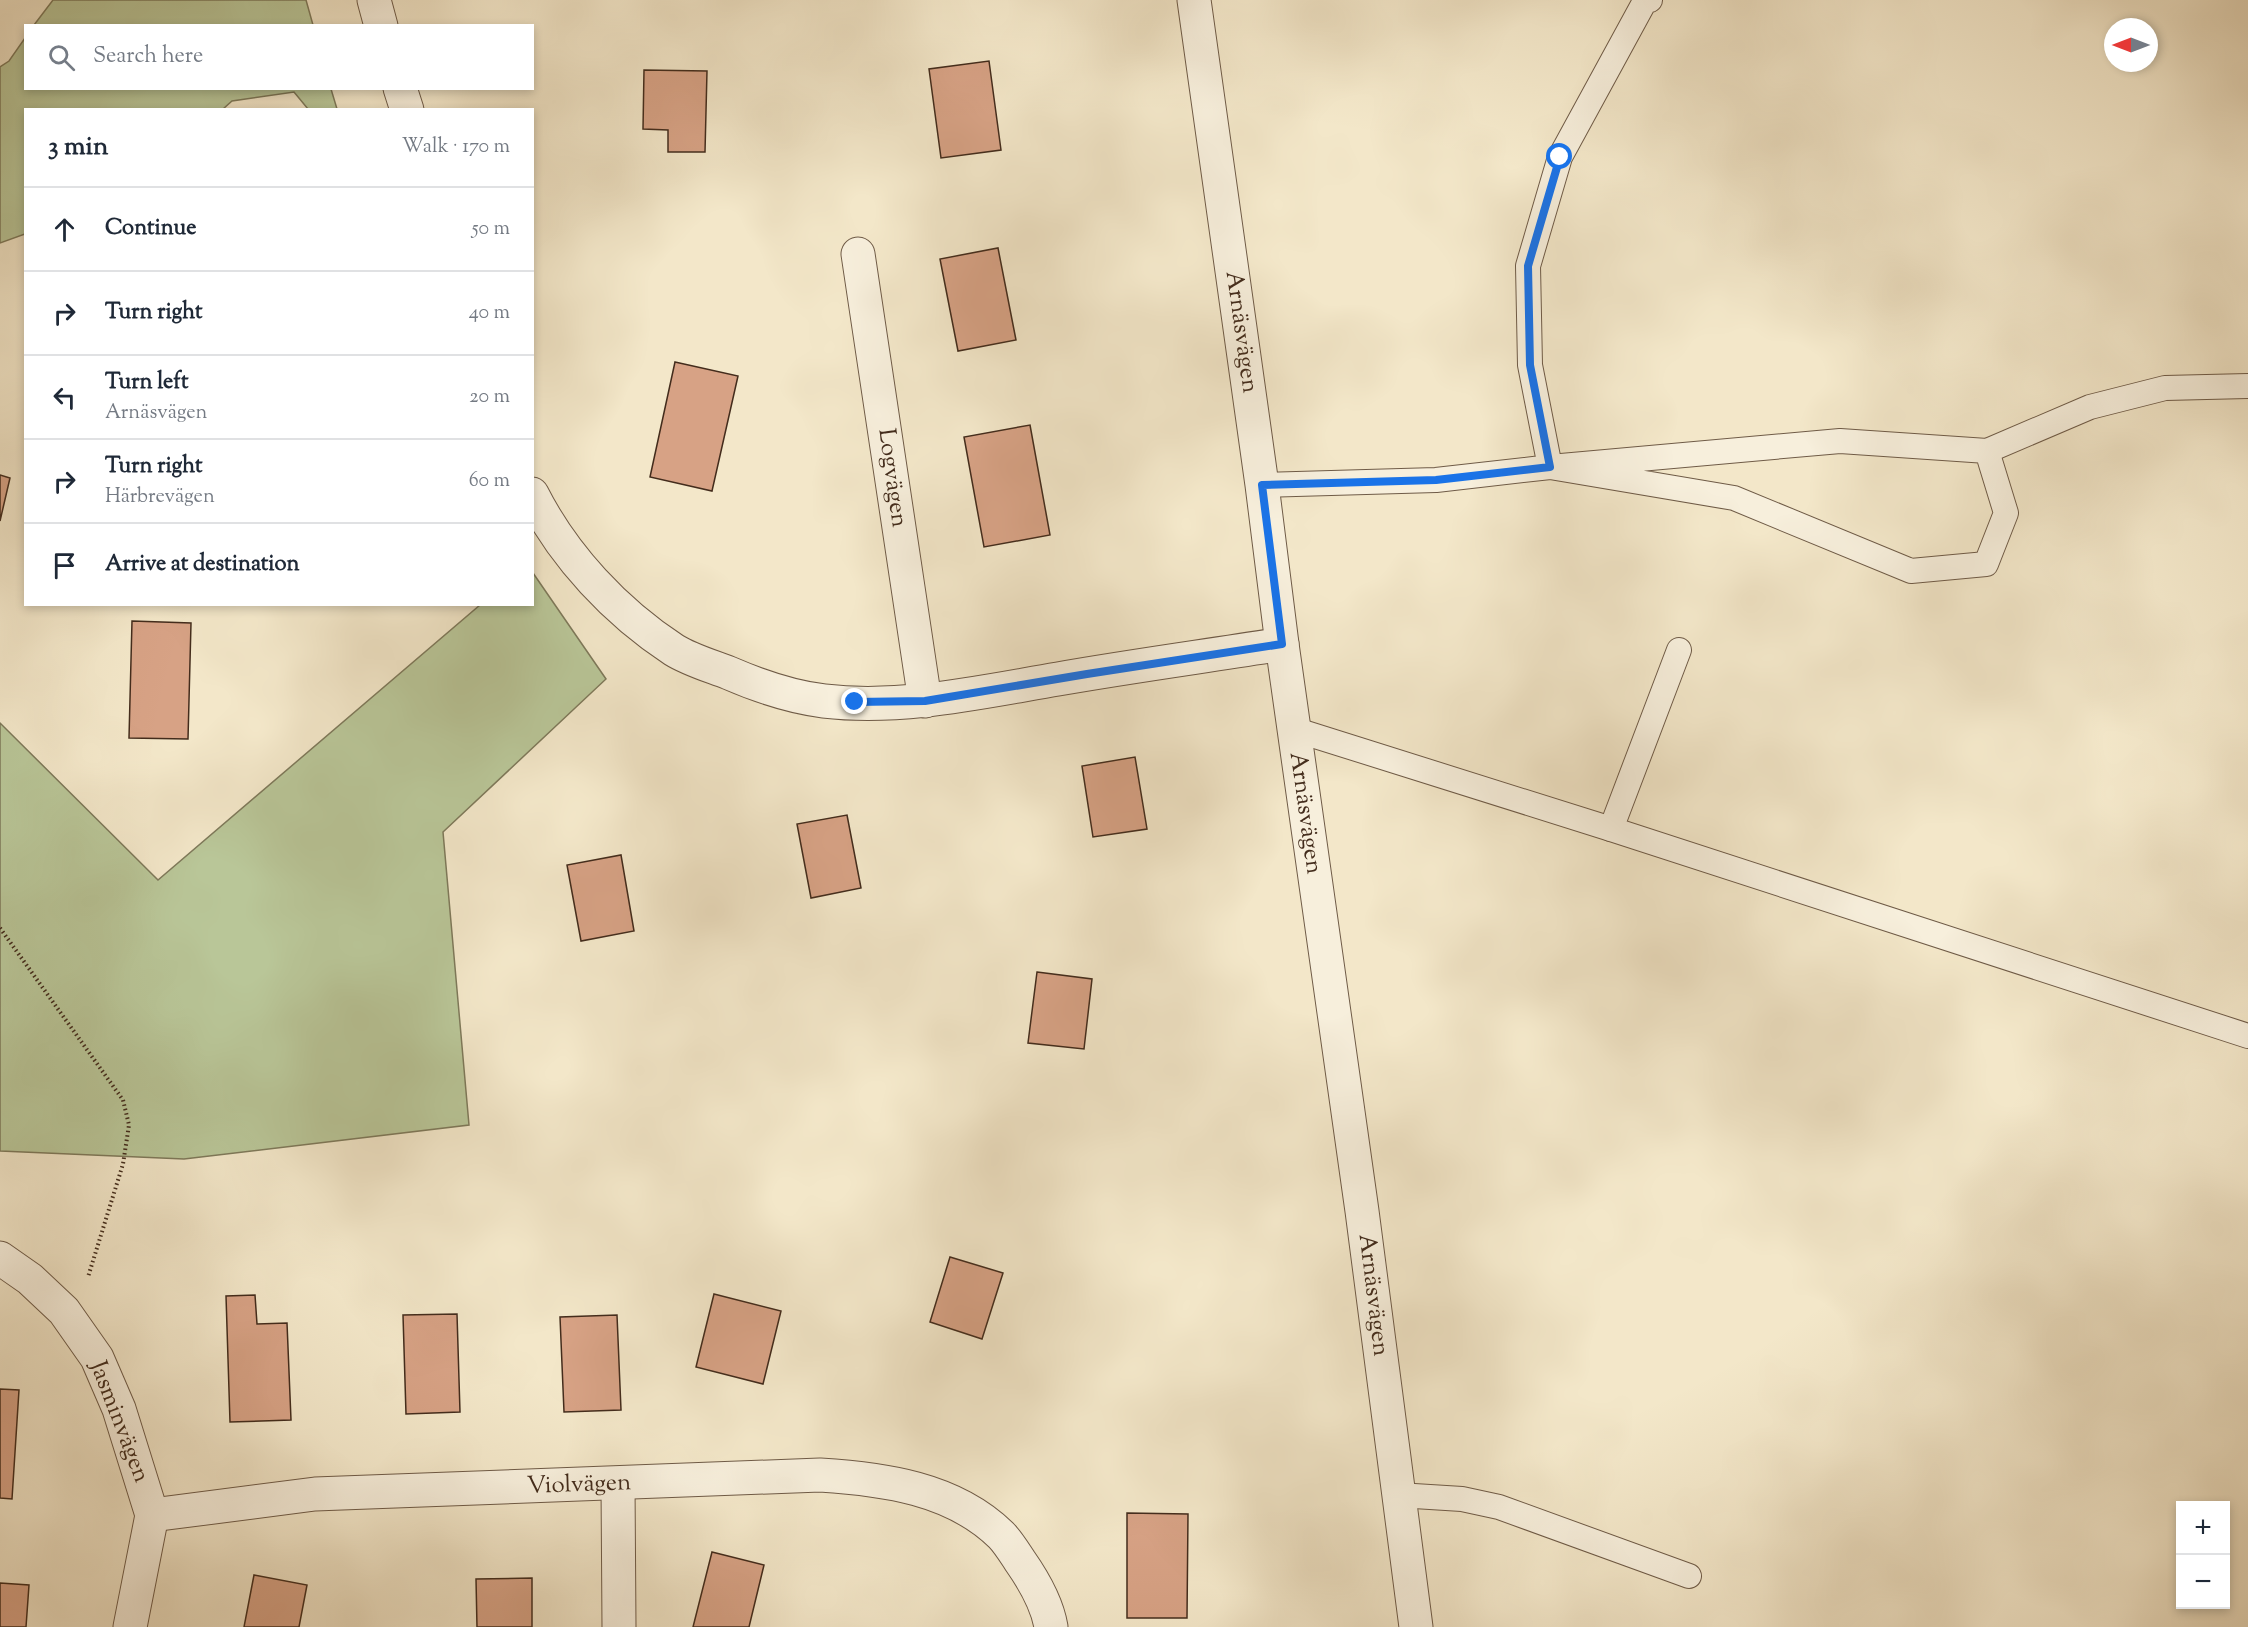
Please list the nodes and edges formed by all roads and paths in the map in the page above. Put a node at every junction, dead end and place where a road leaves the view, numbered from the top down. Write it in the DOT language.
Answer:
graph roads {
  1 [pos="374,0"];
  2 [pos="1194,0"];
  3 [pos="1650,0"];
  4 [pos="380,24"];
  5 [pos="401,90"];
  6 [pos="405,108"];
  7 [pos="858,254"];
  8 [pos="2248,386"];
  9 [pos="1987,452"];
  10 [pos="1550,467"];
  11 [pos="1262,485"];
  12 [pos="534,497"];
  13 [pos="1282,644"];
  14 [pos="1680,650"];
  15 [pos="925,701"];
  16 [pos="1293,729"];
  17 [pos="1611,829"];
  18 [pos="0,927"];
  19 [pos="2248,1036"];
  20 [pos="0,1258"];
  21 [pos="73,1324"];
  22 [pos="618,1484"];
  23 [pos="1398,1495"];
  24 [pos="152,1515"];
  25 [pos="1689,1576"];
  26 [pos="130,1627"];
  27 [pos="619,1627"];
  28 [pos="1052,1627"];
  29 [pos="1416,1627"];
  1 -- 4 [label="street"];
  2 -- 11 [label="street, Arnäsvägen"];
  3 -- 10 [label="lane"];
  5 -- 6 [label="street"];
  7 -- 15 [label="street, Logvägen"];
  8 -- 9 [label="lane"];
  9 -- 10 [label="lane"];
  9 -- 10 [label="lane"];
  10 -- 11 [label="lane"];
  11 -- 13 [label="street, Arnäsvägen"];
  12 -- 15 [label="street"];
  13 -- 15 [label="street"];
  13 -- 16 [label="street, Arnäsvägen"];
  14 -- 17 [label="lane"];
  16 -- 17 [label="lane"];
  16 -- 23 [label="street, Arnäsvägen"];
  17 -- 19 [label="lane"];
  18 -- 21 [label="path"];
  20 -- 21 [label="street, Jasminvägen"];
  21 -- 24 [label="street, Jasminvägen"];
  22 -- 24 [label="street, Violvägen"];
  22 -- 27 [label="street"];
  22 -- 28 [label="street, Violvägen"];
  23 -- 25 [label="lane"];
  23 -- 29 [label="street, Arnäsvägen"];
  24 -- 26 [label="street"];
}
